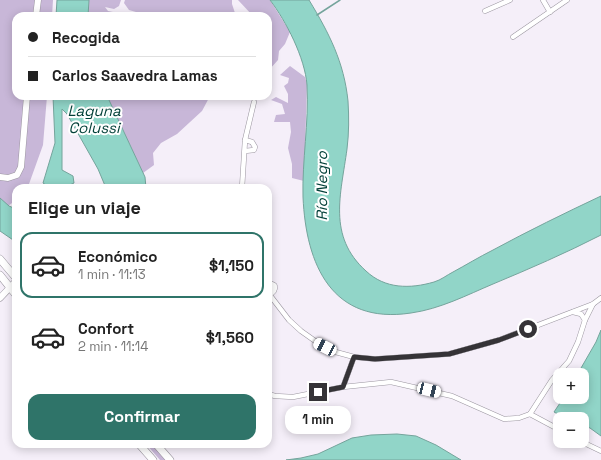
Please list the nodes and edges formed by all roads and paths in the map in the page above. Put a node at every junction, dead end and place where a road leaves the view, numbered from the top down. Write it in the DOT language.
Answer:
graph roads {
  1 [pos="38,0"];
  2 [pos="510,0"];
  3 [pos="543,0"];
  4 [pos="567,0"];
  5 [pos="485,11"];
  6 [pos="36,12"];
  7 [pos="550,12"];
  8 [pos="513,37"];
  9 [pos="27,100"];
  10 [pos="254,102"];
  11 [pos="245,140"];
  12 [pos="245,151"];
  13 [pos="0,177"];
  14 [pos="242,184"];
  15 [pos="0,259"];
  16 [pos="0,275"];
  17 [pos="12,275"];
  18 [pos="12,291"];
  19 [pos="0,298"];
  20 [pos="601,298"];
  21 [pos="272,299"];
  22 [pos="593,304"];
  23 [pos="573,312"];
  24 [pos="585,320"];
  25 [pos="354,357"];
  26 [pos="343,387"];
  27 [pos="272,395"];
  28 [pos="530,414"];
  29 [pos="553,426"];
  30 [pos="589,445"];
  31 [pos="142,448"];
  32 [pos="160,448"];
  33 [pos="601,451"];
  34 [pos="153,460"];
  35 [pos="170,460"];
  1 -- 6 [label="street"];
  2 -- 5 [label="street"];
  3 -- 7 [label="street"];
  4 -- 7 [label="street"];
  7 -- 8 [label="street"];
  9 -- 13 [label="street"];
  10 -- 11 [label="street"];
  11 -- 12 [label="street"];
  11 -- 12 [label="street"];
  12 -- 14 [label="street"];
  15 -- 17 [label="main road"];
  16 -- 18 [label="main road"];
  18 -- 19 [label="street"];
  20 -- 22 [label="street"];
  21 -- 25 [label="street"];
  22 -- 23 [label="street"];
  22 -- 24 [label="street"];
  23 -- 24 [label="street"];
  23 -- 25 [label="street"];
  24 -- 28 [label="street"];
  25 -- 26 [label="street"];
  26 -- 27 [label="street"];
  26 -- 28 [label="street"];
  28 -- 29 [label="street"];
  30 -- 33 [label="street"];
  31 -- 34 [label="main road"];
  32 -- 35 [label="main road"];
}
